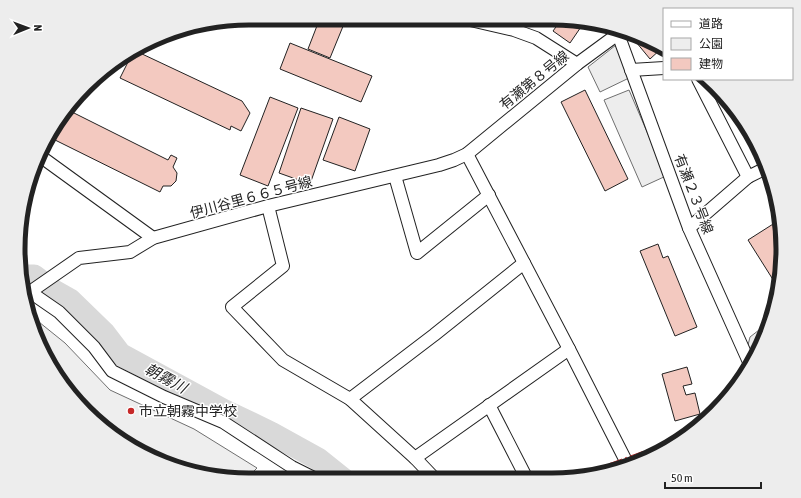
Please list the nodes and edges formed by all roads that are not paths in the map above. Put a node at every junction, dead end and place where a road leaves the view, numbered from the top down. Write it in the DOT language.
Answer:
graph roads {
  1 [pos="492,25"];
  2 [pos="617,35"];
  3 [pos="621,36"];
  4 [pos="577,64"];
  5 [pos="663,68"];
  6 [pos="631,70"];
  7 [pos="699,80"];
  8 [pos="467,154"];
  9 [pos="44,159"];
  10 [pos="762,170"];
  11 [pos="395,176"];
  12 [pos="748,177"];
  13 [pos="489,195"];
  14 [pos="268,206"];
  15 [pos="689,228"];
  16 [pos="153,238"];
  17 [pos="524,263"];
  18 [pos="30,290"];
  19 [pos="569,349"];
  20 [pos="747,358"];
  21 [pos="350,399"];
  22 [pos="489,405"];
  23 [pos="415,458"];
  24 [pos="625,461"];
  25 [pos="305,473"];
  26 [pos="429,473"];
  27 [pos="524,473"];
  1 -- 4 [label="street"];
  2 -- 4 [label="street, 有瀬第８号線"];
  3 -- 6 [label="street, 有瀬２３号線"];
  4 -- 8 [label="street, 有瀬第８号線"];
  5 -- 6 [label="street"];
  6 -- 15 [label="street, 有瀬２３号線"];
  7 -- 12 [label="street"];
  8 -- 11 [label="street, 伊川谷里６６５号線"];
  8 -- 13 [label="street"];
  9 -- 16 [label="street"];
  10 -- 12 [label="street"];
  11 -- 13 [label="street"];
  11 -- 14 [label="street, 伊川谷里６６５号線"];
  12 -- 15 [label="street"];
  13 -- 17 [label="street"];
  14 -- 16 [label="street, 伊川谷里６６５号線"];
  14 -- 21 [label="street"];
  15 -- 20 [label="street, 有瀬２３号線"];
  16 -- 18 [label="street, 伊川谷里６６５号線"];
  17 -- 19 [label="street"];
  17 -- 21 [label="street"];
  18 -- 25 [label="street"];
  19 -- 22 [label="street"];
  19 -- 24 [label="street"];
  21 -- 23 [label="street"];
  22 -- 23 [label="street"];
  22 -- 27 [label="street"];
  23 -- 26 [label="street"];
}
